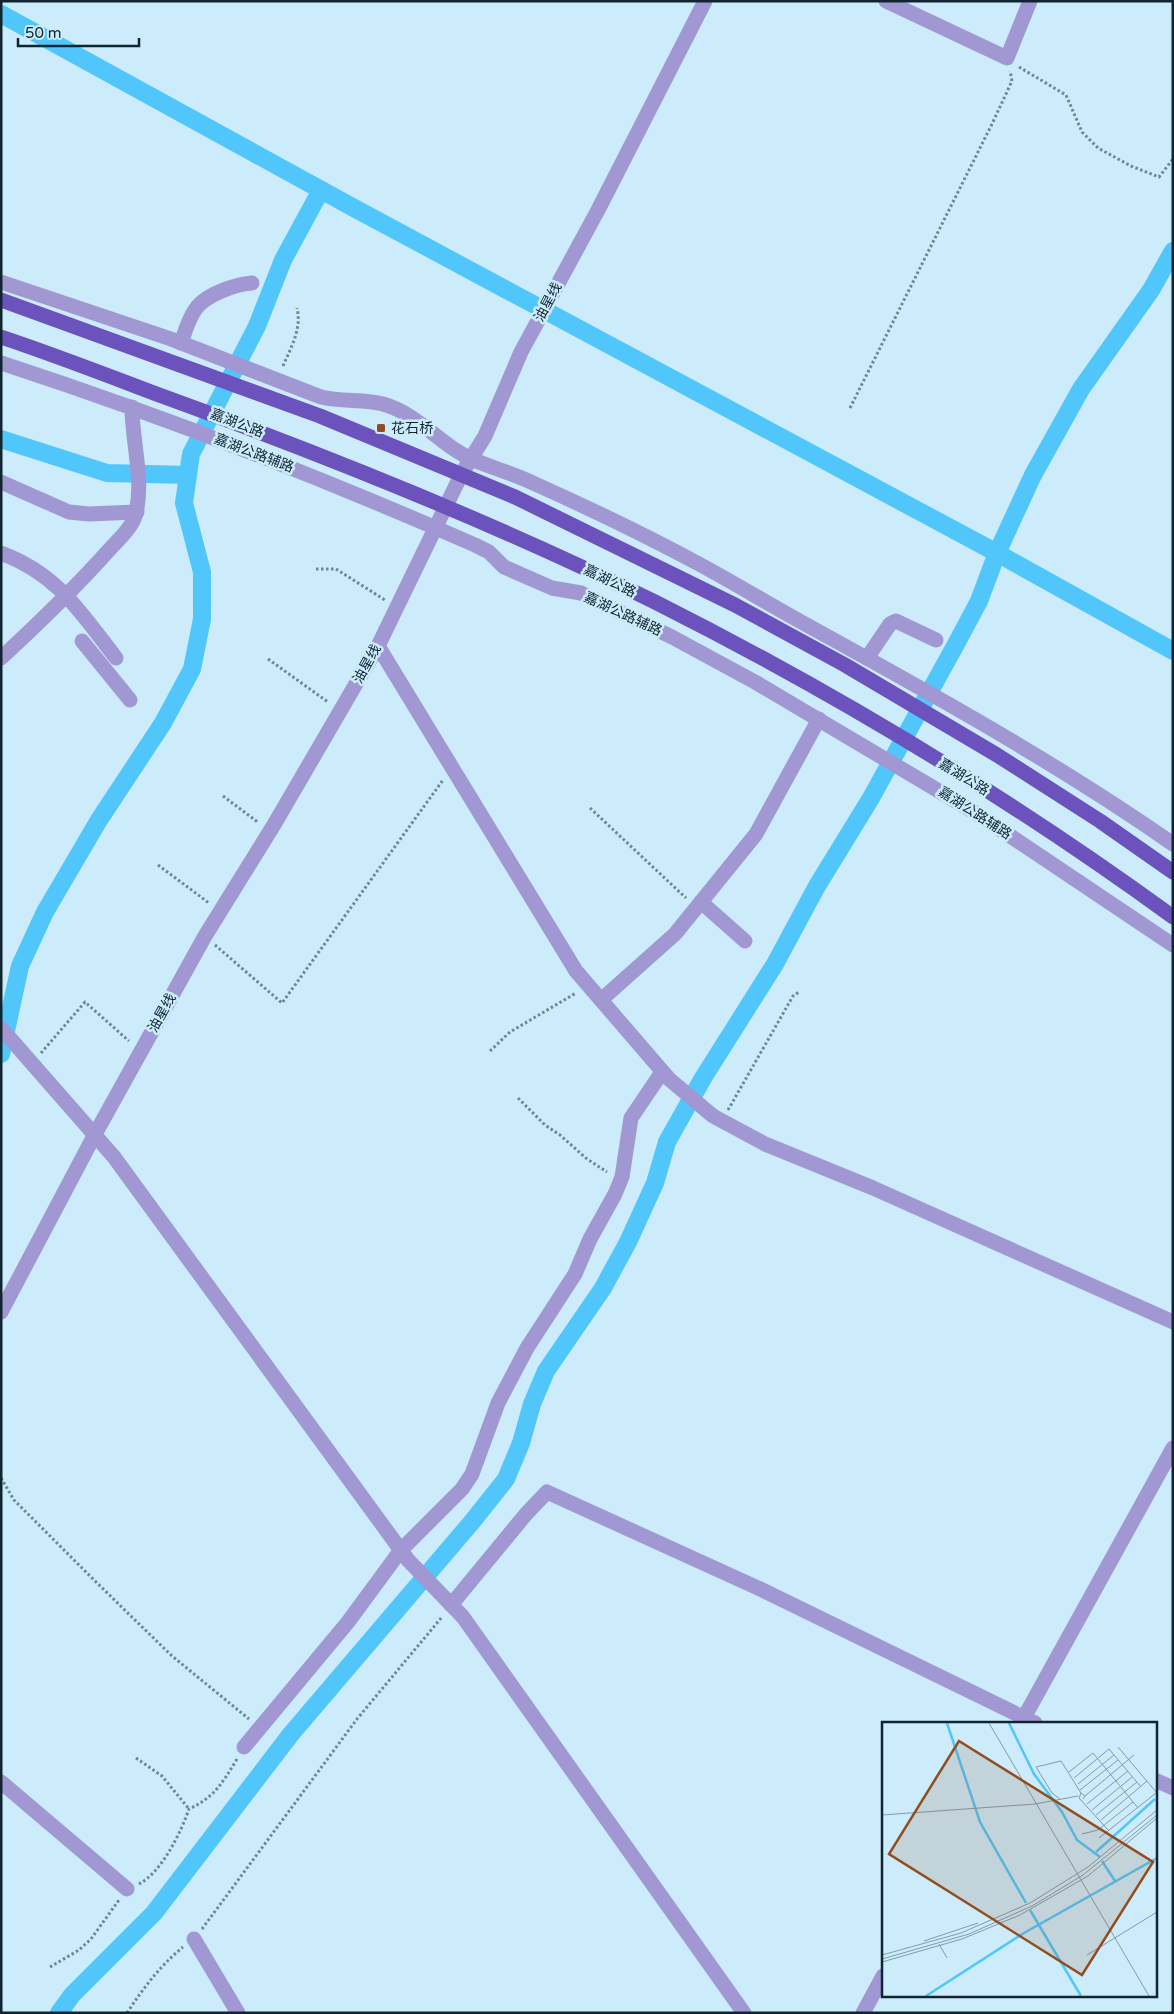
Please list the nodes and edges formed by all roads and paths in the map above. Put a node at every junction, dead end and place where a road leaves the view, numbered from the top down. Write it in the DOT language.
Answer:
graph roads {
  1 [pos="706,1"];
  2 [pos="886,1"];
  3 [pos="1030,1"];
  4 [pos="1007,58"];
  5 [pos="1173,158"];
  6 [pos="1,282"];
  7 [pos="252,283"];
  8 [pos="1,300"];
  9 [pos="297,308"];
  10 [pos="1,337"];
  11 [pos="187,346"];
  12 [pos="1,363"];
  13 [pos="273,377"];
  14 [pos="132,407"];
  15 [pos="850,408"];
  16 [pos="471,458"];
  17 [pos="462,473"];
  18 [pos="1,482"];
  19 [pos="445,506"];
  20 [pos="137,512"];
  21 [pos="434,527"];
  22 [pos="1,553"];
  23 [pos="316,569"];
  24 [pos="68,596"];
  25 [pos="396,608"];
  26 [pos="936,640"];
  27 [pos="82,641"];
  28 [pos="378,646"];
  29 [pos="1,658"];
  30 [pos="867,658"];
  31 [pos="268,659"];
  32 [pos="97,660"];
  33 [pos="130,700"];
  34 [pos="340,711"];
  35 [pos="819,719"];
  36 [pos="455,773"];
  37 [pos="222,796"];
  38 [pos="590,808"];
  39 [pos="270,830"];
  40 [pos="1173,844"];
  41 [pos="158,865"];
  42 [pos="1173,872"];
  43 [pos="699,905"];
  44 [pos="219,911"];
  45 [pos="1173,917"];
  46 [pos="205,936"];
  47 [pos="746,941"];
  48 [pos="1173,945"];
  49 [pos="588,986"];
  50 [pos="799,992"];
  51 [pos="601,1000"];
  52 [pos="1,1028"];
  53 [pos="490,1051"];
  54 [pos="141,1052"];
  55 [pos="31,1060"];
  56 [pos="666,1075"];
  57 [pos="518,1098"];
  58 [pos="718,1119"];
  59 [pos="94,1136"];
  60 [pos="622,1177"];
  61 [pos="1,1312"];
  62 [pos="1173,1322"];
  63 [pos="1173,1448"];
  64 [pos="1,1478"];
  65 [pos="405,1555"];
  66 [pos="447,1601"];
  67 [pos="1026,1721"];
  68 [pos="260,1728"];
  69 [pos="244,1747"];
  70 [pos="136,1758"];
  71 [pos="1156,1780"];
  72 [pos="1,1782"];
  73 [pos="1173,1788"];
  74 [pos="189,1809"];
  75 [pos="127,1889"];
  76 [pos="194,1939"];
  77 [pos="50,1967"];
  78 [pos="882,1978"];
  79 [pos="128,2013"];
  80 [pos="238,2013"];
  81 [pos="744,2013"];
  82 [pos="863,2013"];
  1 -- 16 [label="street, 油星线"];
  2 -- 4 [label="street"];
  3 -- 4 [label="street"];
  4 -- 5 [label="path"];
  4 -- 15 [label="path"];
  6 -- 11 [label="street"];
  7 -- 11 [label="street"];
  8 -- 17 [label="main road"];
  9 -- 13 [label="path"];
  10 -- 19 [label="main road, 嘉湖公路"];
  11 -- 13 [label="street"];
  12 -- 14 [label="street, 嘉湖公路辅路"];
  13 -- 16 [label="street"];
  14 -- 20 [label="street"];
  14 -- 21 [label="street, 嘉湖公路辅路"];
  16 -- 17 [label="street, 油星线"];
  16 -- 30 [label="street"];
  17 -- 19 [label="street, 油星线"];
  17 -- 42 [label="main road"];
  18 -- 20 [label="street"];
  19 -- 21 [label="street, 油星线"];
  19 -- 45 [label="main road, 嘉湖公路"];
  20 -- 24 [label="street"];
  21 -- 25 [label="street, 油星线"];
  21 -- 35 [label="street, 嘉湖公路辅路"];
  22 -- 24 [label="street"];
  23 -- 25 [label="path"];
  24 -- 29 [label="street"];
  24 -- 32 [label="street"];
  25 -- 28 [label="street, 油星线"];
  26 -- 30 [label="street"];
  27 -- 32 [label="street"];
  28 -- 34 [label="street, 油星线"];
  28 -- 36 [label="street"];
  30 -- 40 [label="street"];
  31 -- 34 [label="path"];
  32 -- 33 [label="street"];
  34 -- 39 [label="street, 油星线"];
  35 -- 43 [label="street"];
  35 -- 48 [label="street, 嘉湖公路辅路"];
  36 -- 46 [label="path"];
  36 -- 49 [label="street"];
  37 -- 39 [label="path"];
  38 -- 43 [label="path"];
  39 -- 44 [label="street, 油星线"];
  41 -- 44 [label="path"];
  43 -- 47 [label="street"];
  43 -- 51 [label="street"];
  44 -- 46 [label="street, 油星线"];
  46 -- 54 [label="street, 油星线"];
  49 -- 51 [label="street"];
  49 -- 53 [label="path"];
  50 -- 58 [label="path"];
  51 -- 56 [label="street"];
  52 -- 55 [label="street"];
  54 -- 55 [label="path"];
  54 -- 59 [label="street, 油星线"];
  55 -- 59 [label="street"];
  56 -- 58 [label="street"];
  56 -- 60 [label="street"];
  57 -- 60 [label="path"];
  58 -- 62 [label="street"];
  59 -- 61 [label="street, 油星线"];
  59 -- 65 [label="street"];
  60 -- 65 [label="street"];
  63 -- 67 [label="street"];
  64 -- 68 [label="path"];
  65 -- 66 [label="street"];
  65 -- 68 [label="street"];
  66 -- 67 [label="street"];
  66 -- 76 [label="path"];
  66 -- 81 [label="street"];
  68 -- 69 [label="street"];
  69 -- 74 [label="path"];
  70 -- 74 [label="path"];
  71 -- 73 [label="street"];
  72 -- 75 [label="street"];
  74 -- 75 [label="path"];
  75 -- 77 [label="path"];
  76 -- 79 [label="path"];
  76 -- 80 [label="street"];
  78 -- 82 [label="street"];
}
